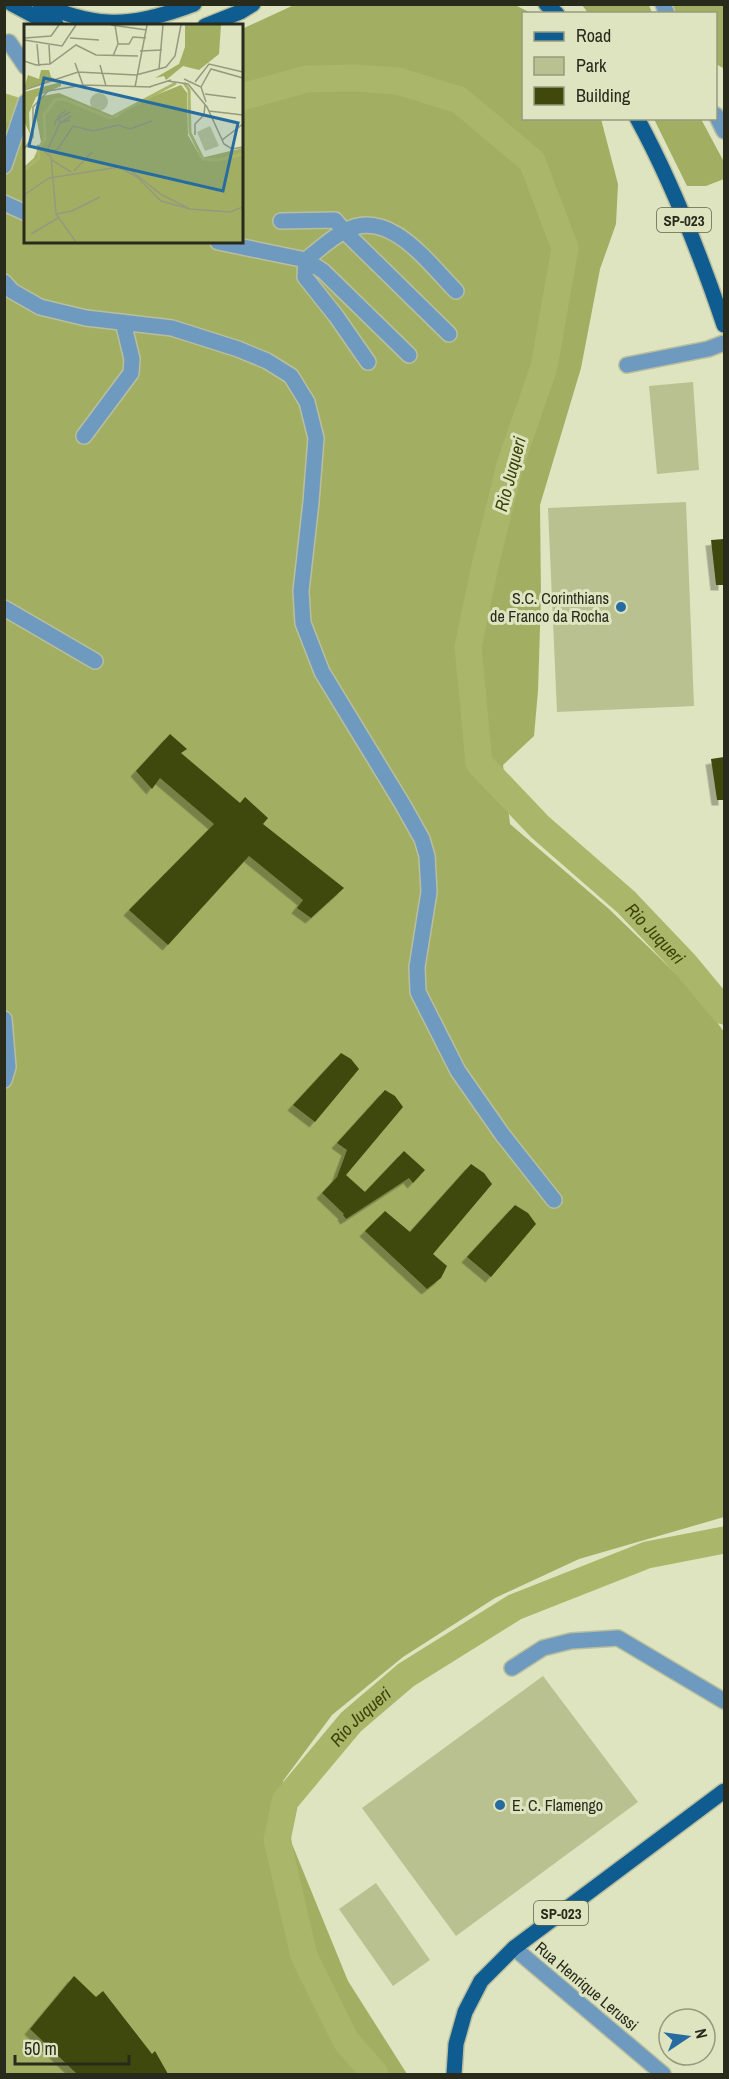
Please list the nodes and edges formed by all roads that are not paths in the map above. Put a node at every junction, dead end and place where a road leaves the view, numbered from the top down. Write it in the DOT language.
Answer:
graph roads {
  1 [pos="12,4"];
  2 [pos="40,4"];
  3 [pos="195,4"];
  4 [pos="246,8"];
  5 [pos="178,10"];
  6 [pos="132,23"];
  7 [pos="53,24"];
  8 [pos="160,24"];
  9 [pos="210,24"];
  10 [pos="225,24"];
  11 [pos="9,42"];
  12 [pos="24,64"];
  13 [pos="24,108"];
  14 [pos="717,117"];
  15 [pos="638,120"];
  16 [pos="724,131"];
  17 [pos="4,166"];
  18 [pos="4,203"];
  19 [pos="24,212"];
  20 [pos="281,221"];
  21 [pos="344,231"];
  22 [pos="223,243"];
  23 [pos="306,260"];
  24 [pos="4,282"];
  25 [pos="456,291"];
  26 [pos="123,322"];
  27 [pos="724,325"];
  28 [pos="449,334"];
  29 [pos="724,343"];
  30 [pos="409,355"];
  31 [pos="368,362"];
  32 [pos="627,365"];
  33 [pos="84,436"];
  34 [pos="4,608"];
  35 [pos="95,661"];
  36 [pos="4,1019"];
  37 [pos="4,1080"];
  38 [pos="554,1200"];
  39 [pos="512,1668"];
  40 [pos="724,1701"];
  41 [pos="724,1791"];
  42 [pos="514,1948"];
  43 [pos="454,2074"];
  44 [pos="663,2074"];
  1 -- 7 [label="main road"];
  2 -- 6 [label="main road"];
  3 -- 5 [label="main road"];
  4 -- 9 [label="main road"];
  4 -- 10 [label="main road"];
  5 -- 6 [label="main road"];
  5 -- 8 [label="main road"];
  11 -- 12 [label="street"];
  13 -- 17 [label="street"];
  14 -- 16 [label="street"];
  15 -- 27 [label="main road, SP-023"];
  18 -- 19 [label="street"];
  20 -- 21 [label="street"];
  21 -- 23 [label="street"];
  21 -- 25 [label="street"];
  21 -- 28 [label="street"];
  22 -- 23 [label="street"];
  23 -- 30 [label="street"];
  23 -- 31 [label="street"];
  24 -- 26 [label="street"];
  26 -- 33 [label="street"];
  26 -- 38 [label="street"];
  29 -- 32 [label="street"];
  34 -- 35 [label="street"];
  36 -- 37 [label="street"];
  39 -- 40 [label="street"];
  41 -- 42 [label="main road, SP-023"];
  42 -- 43 [label="main road, SP-023"];
  42 -- 44 [label="street, Rua Henrique Lerussi"];
}
